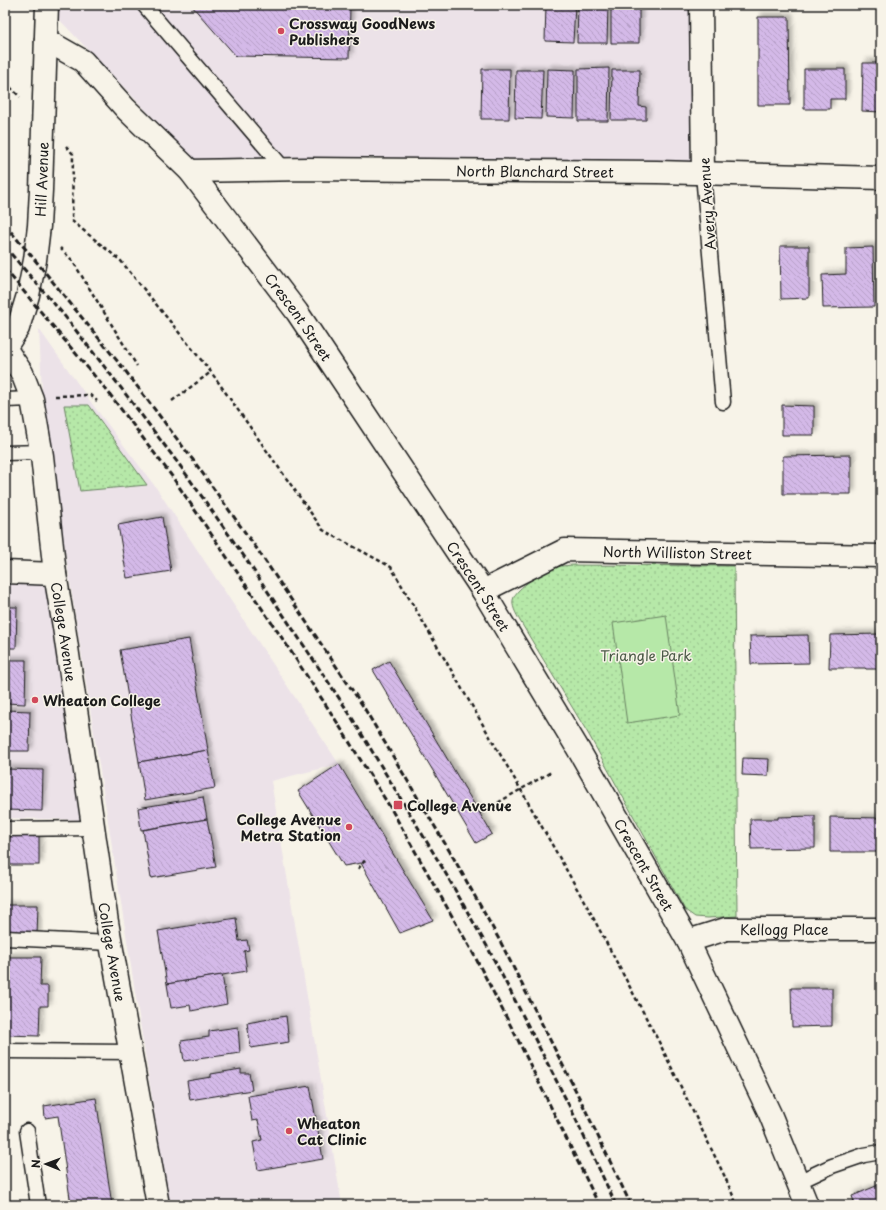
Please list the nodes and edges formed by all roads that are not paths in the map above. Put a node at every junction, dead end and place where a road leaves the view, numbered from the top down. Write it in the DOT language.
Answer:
graph roads {
  1 [pos="47,5"];
  2 [pos="144,5"];
  3 [pos="701,5"];
  4 [pos="46,40"];
  5 [pos="284,169"];
  6 [pos="190,171"];
  7 [pos="703,174"];
  8 [pos="881,178"];
  9 [pos="5,348"];
  10 [pos="32,399"];
  11 [pos="5,400"];
  12 [pos="723,402"];
  13 [pos="42,452"];
  14 [pos="5,453"];
  15 [pos="881,556"];
  16 [pos="5,572"];
  17 [pos="55,574"];
  18 [pos="483,591"];
  19 [pos="94,828"];
  20 [pos="5,829"];
  21 [pos="881,929"];
  22 [pos="5,938"];
  23 [pos="688,941"];
  24 [pos="111,943"];
  25 [pos="5,1051"];
  26 [pos="131,1052"];
  27 [pos="27,1131"];
  28 [pos="881,1152"];
  29 [pos="798,1182"];
  30 [pos="38,1205"];
  31 [pos="158,1205"];
  32 [pos="807,1205"];
  1 -- 4 [label="street, Hill Avenue"];
  2 -- 5 [label="lane"];
  3 -- 7 [label="street, Avery Avenue"];
  4 -- 6 [label="street, Crescent Street"];
  4 -- 9 [label="street, Hill Avenue"];
  5 -- 6 [label="street, North Blanchard Street"];
  5 -- 7 [label="street, North Blanchard Street"];
  6 -- 18 [label="street, Crescent Street"];
  7 -- 8 [label="street, North Blanchard Street"];
  7 -- 12 [label="lane, Avery Avenue"];
  9 -- 10 [label="street, College Avenue"];
  10 -- 11 [label="lane"];
  10 -- 13 [label="street, College Avenue"];
  13 -- 14 [label="lane"];
  13 -- 17 [label="street, College Avenue"];
  15 -- 18 [label="street, North Williston Street"];
  16 -- 17 [label="street"];
  17 -- 19 [label="street, College Avenue"];
  18 -- 23 [label="street, Crescent Street"];
  19 -- 20 [label="lane"];
  19 -- 24 [label="street, College Avenue"];
  21 -- 23 [label="street, Kellogg Place"];
  22 -- 24 [label="lane"];
  23 -- 29 [label="street, Crescent Street"];
  24 -- 26 [label="street, College Avenue"];
  25 -- 26 [label="lane"];
  26 -- 31 [label="street, College Avenue"];
  27 -- 30 [label="lane"];
  28 -- 29 [label="lane"];
  29 -- 32 [label="street, Crescent Street"];
}
